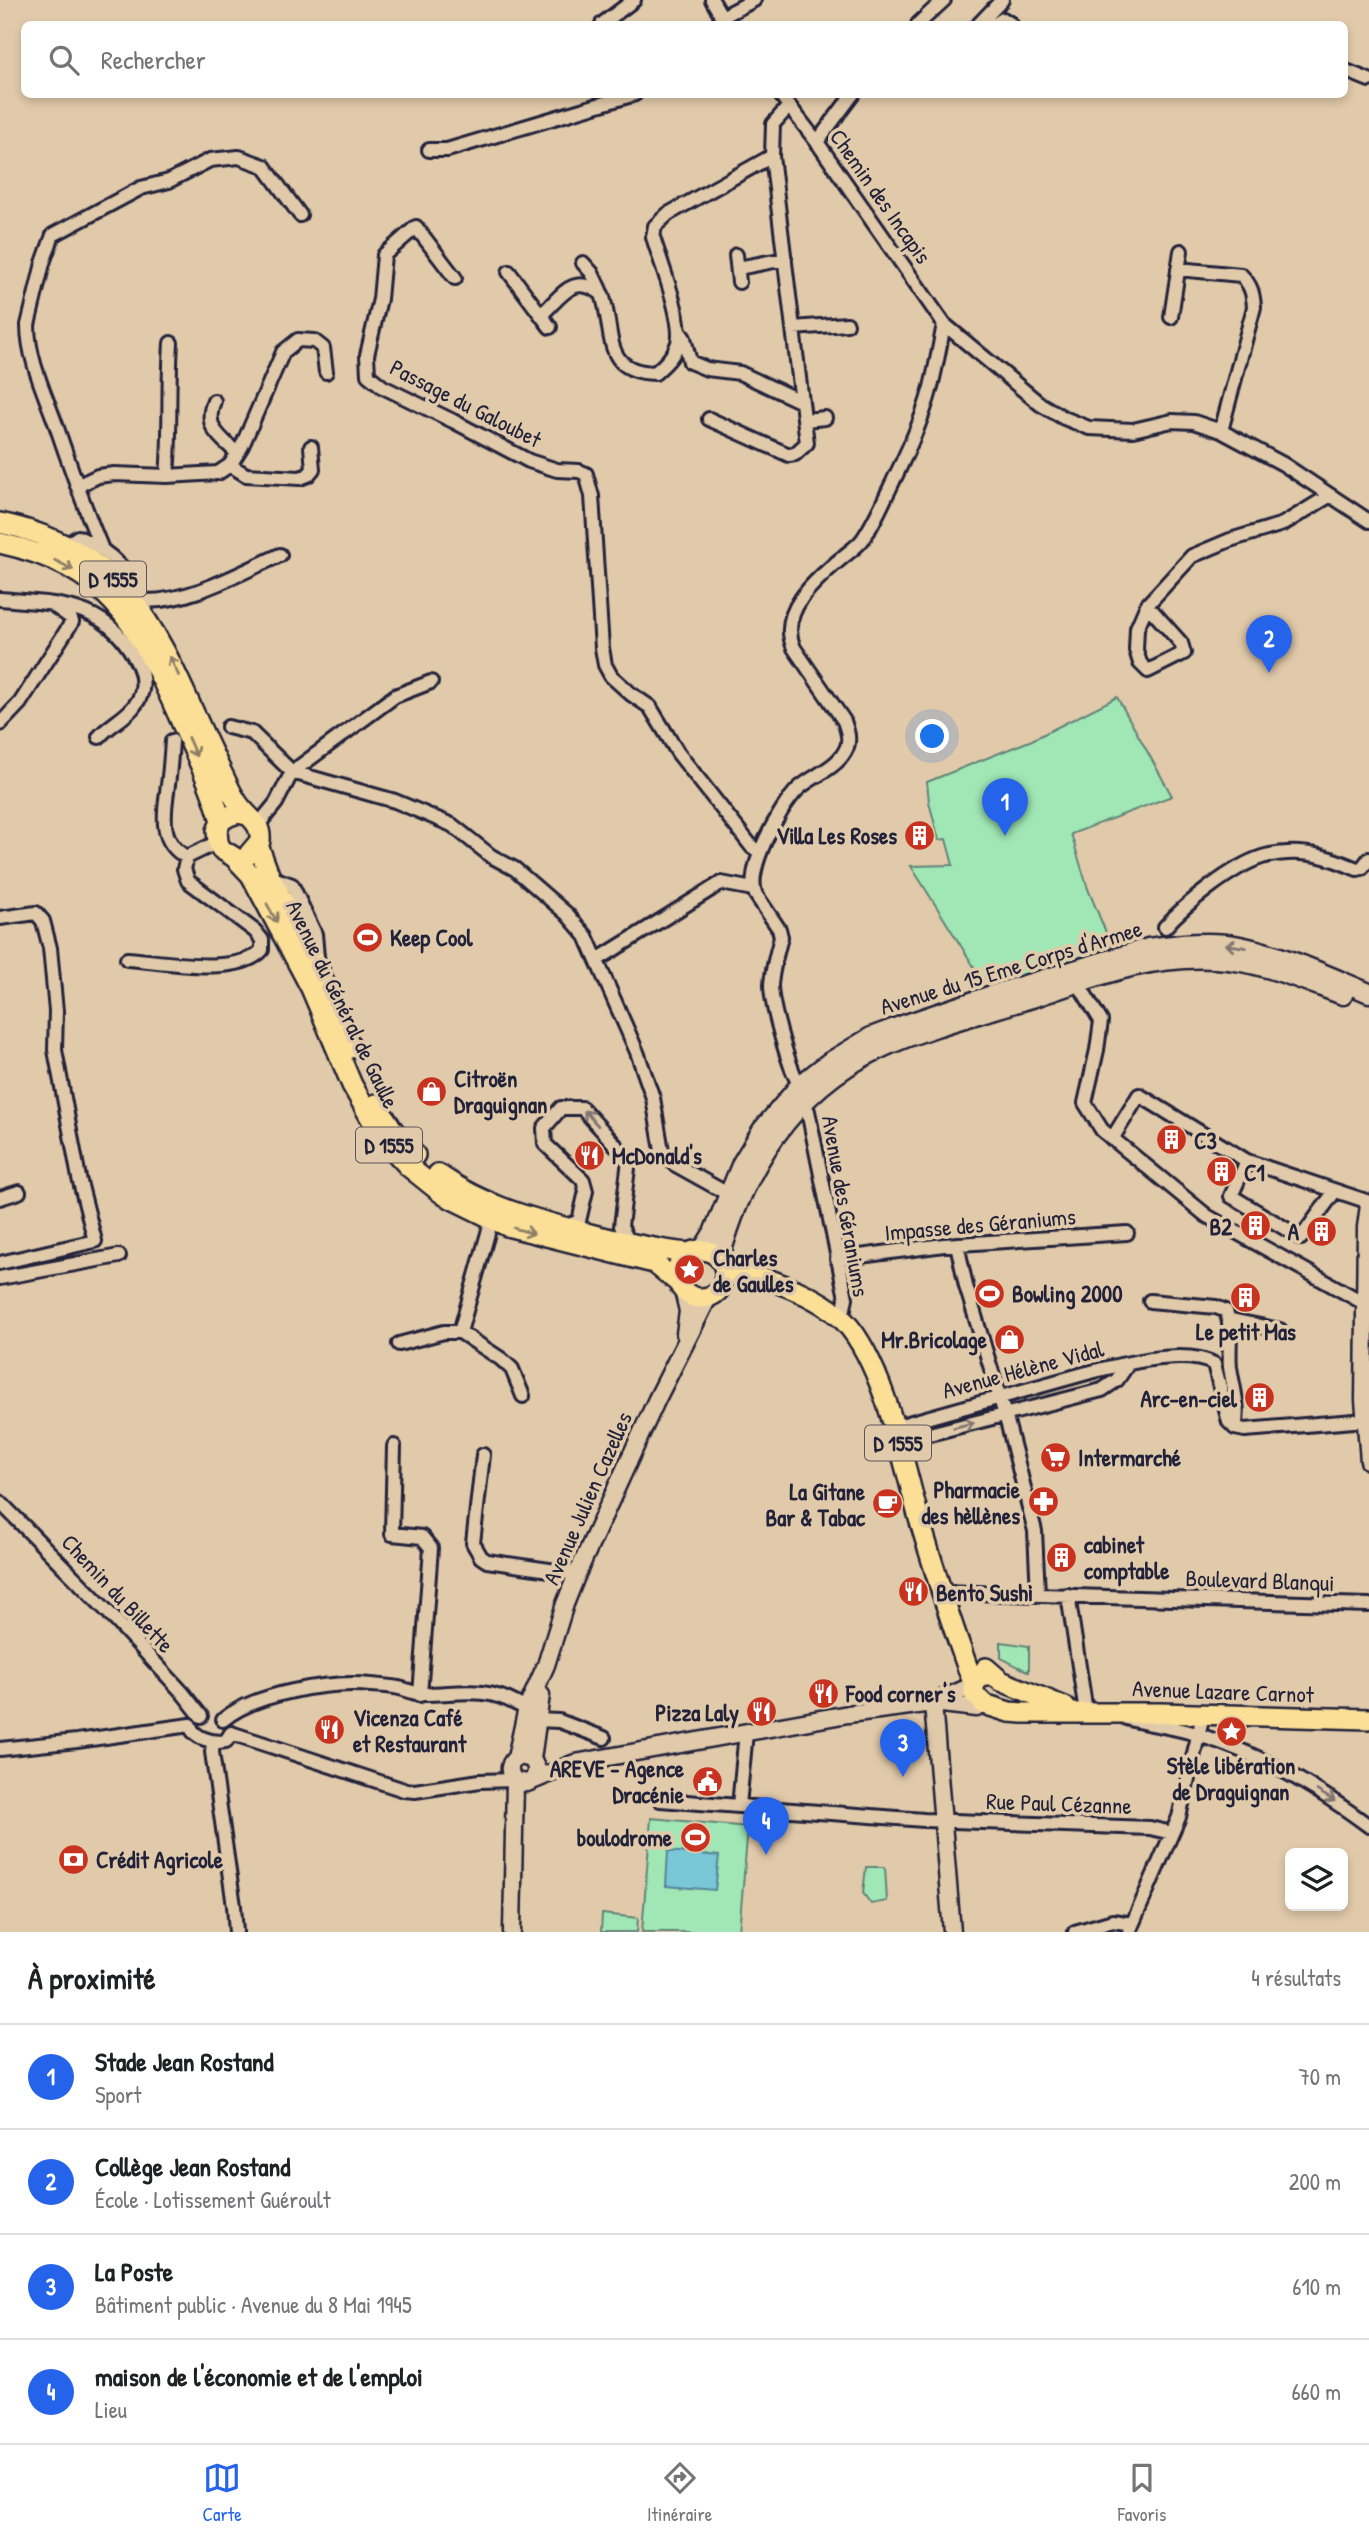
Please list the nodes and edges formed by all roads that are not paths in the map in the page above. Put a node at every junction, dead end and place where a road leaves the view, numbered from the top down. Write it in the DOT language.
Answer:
graph roads {
  1 [pos="634,0"];
  2 [pos="712,0"];
  3 [pos="754,0"];
  4 [pos="944,0"];
  5 [pos="1002,0"];
  6 [pos="606,21"];
  7 [pos="724,21"];
  8 [pos="921,21"];
  9 [pos="982,21"];
  10 [pos="1348,71"];
  11 [pos="1369,80"];
  12 [pos="622,98"];
  13 [pos="783,98"];
  14 [pos="850,98"];
  15 [pos="789,106"];
  16 [pos="817,142"];
  17 [pos="429,150"];
  18 [pos="772,156"];
  19 [pos="300,215"];
  20 [pos="1181,251"];
  21 [pos="785,259"];
  22 [pos="583,262"];
  23 [pos="1178,269"];
  24 [pos="509,272"];
  25 [pos="455,278"];
  26 [pos="739,282"];
  27 [pos="602,294"];
  28 [pos="541,315"];
  29 [pos="1171,317"];
  30 [pos="847,324"];
  31 [pos="944,324"];
  32 [pos="551,327"];
  33 [pos="793,328"];
  34 [pos="679,331"];
  35 [pos="171,343"];
  36 [pos="326,372"];
  37 [pos="214,401"];
  38 [pos="802,402"];
  39 [pos="825,418"];
  40 [pos="709,419"];
  41 [pos="804,420"];
  42 [pos="1221,431"];
  43 [pos="311,447"];
  44 [pos="234,459"];
  45 [pos="167,476"];
  46 [pos="77,486"];
  47 [pos="1329,496"];
  48 [pos="1369,521"];
  49 [pos="0,523"];
  50 [pos="0,543"];
  51 [pos="66,545"];
  52 [pos="101,547"];
  53 [pos="279,555"];
  54 [pos="0,599"];
  55 [pos="144,601"];
  56 [pos="50,603"];
  57 [pos="1147,605"];
  58 [pos="150,623"];
  59 [pos="431,682"];
  60 [pos="0,724"];
  61 [pos="228,727"];
  62 [pos="99,737"];
  63 [pos="172,741"];
  64 [pos="292,772"];
  65 [pos="252,820"];
  66 [pos="221,821"];
  67 [pos="218,842"];
  68 [pos="258,845"];
  69 [pos="760,852"];
  70 [pos="187,857"];
  71 [pos="234,857"];
  72 [pos="1369,859"];
  73 [pos="753,889"];
  74 [pos="0,918"];
  75 [pos="1165,927"];
  76 [pos="127,958"];
  77 [pos="597,960"];
  78 [pos="1078,983"];
  79 [pos="1369,993"];
  80 [pos="1369,1004"];
  81 [pos="801,1093"];
  82 [pos="1112,1139"];
  83 [pos="1247,1161"];
  84 [pos="1335,1191"];
  85 [pos="19,1192"];
  86 [pos="728,1194"];
  87 [pos="0,1198"];
  88 [pos="1369,1203"];
  89 [pos="492,1219"];
  90 [pos="565,1227"];
  91 [pos="1127,1233"];
  92 [pos="629,1243"];
  93 [pos="957,1244"];
  94 [pos="119,1256"];
  95 [pos="709,1257"];
  96 [pos="837,1259"];
  97 [pos="0,1262"];
  98 [pos="0,1278"];
  99 [pos="782,1285"];
  100 [pos="681,1287"];
  101 [pos="715,1292"];
  102 [pos="1150,1301"];
  103 [pos="1366,1313"];
  104 [pos="842,1319"];
  105 [pos="1230,1320"];
  106 [pos="1280,1330"];
  107 [pos="460,1332"];
  108 [pos="400,1344"];
  109 [pos="679,1353"];
  110 [pos="1230,1357"];
  111 [pos="1128,1364"];
  112 [pos="1214,1364"];
  113 [pos="523,1396"];
  114 [pos="998,1397"];
  115 [pos="1005,1415"];
  116 [pos="1366,1420"];
  117 [pos="1240,1429"];
  118 [pos="896,1434"];
  119 [pos="394,1446"];
  120 [pos="482,1455"];
  121 [pos="1369,1461"];
  122 [pos="0,1502"];
  123 [pos="578,1574"];
  124 [pos="941,1592"];
  125 [pos="1038,1594"];
  126 [pos="1068,1595"];
  127 [pos="1369,1605"];
  128 [pos="957,1640"];
  129 [pos="998,1678"];
  130 [pos="975,1684"];
  131 [pos="420,1695"];
  132 [pos="933,1703"];
  133 [pos="987,1705"];
  134 [pos="1089,1712"];
  135 [pos="532,1714"];
  136 [pos="201,1716"];
  137 [pos="1369,1719"];
  138 [pos="223,1720"];
  139 [pos="190,1725"];
  140 [pos="1201,1725"];
  141 [pos="746,1732"];
  142 [pos="231,1733"];
  143 [pos="604,1738"];
  144 [pos="213,1742"];
  145 [pos="0,1749"];
  146 [pos="523,1771"];
  147 [pos="660,1800"];
  148 [pos="739,1806"];
  149 [pos="944,1820"];
  150 [pos="1369,1826"];
  151 [pos="1172,1833"];
  152 [pos="1131,1928"];
  153 [pos="236,1932"];
  154 [pos="512,1932"];
  155 [pos="952,1932"];
  156 [pos="1075,1932"];
  1 -- 6 [label="street"];
  2 -- 7 [label="street"];
  3 -- 7 [label="street"];
  4 -- 8 [label="street"];
  5 -- 9 [label="street"];
  10 -- 11 [label="street"];
  12 -- 17 [label="street"];
  13 -- 15 [label="street, Chemin des Incapis"];
  14 -- 16 [label="street"];
  15 -- 16 [label="street, Chemin des Incapis"];
  15 -- 18 [label="street"];
  16 -- 31 [label="street, Chemin des Incapis"];
  18 -- 21 [label="street"];
  18 -- 34 [label="street"];
  19 -- 46 [label="street"];
  20 -- 23 [label="street"];
  21 -- 26 [label="street"];
  21 -- 33 [label="street"];
  22 -- 27 [label="street"];
  23 -- 29 [label="street"];
  23 -- 42 [label="street"];
  24 -- 28 [label="street"];
  25 -- 69 [label="street, Passage du Galoubet"];
  27 -- 28 [label="street"];
  27 -- 34 [label="street"];
  28 -- 32 [label="street"];
  30 -- 33 [label="street"];
  31 -- 42 [label="street, Chemin des Incapis"];
  31 -- 69 [label="street"];
  33 -- 38 [label="street"];
  34 -- 38 [label="street"];
  35 -- 45 [label="street"];
  36 -- 44 [label="street"];
  37 -- 44 [label="street"];
  38 -- 41 [label="street"];
  39 -- 41 [label="street"];
  40 -- 41 [label="street"];
  42 -- 47 [label="street, Chemin des Incapis"];
  43 -- 44 [label="street"];
  44 -- 45 [label="street"];
  45 -- 46 [label="street"];
  46 -- 52 [label="street"];
  47 -- 48 [label="street, Chemin des Incapis"];
  47 -- 57 [label="street"];
  49 -- 51 [label="main road, D 1555"];
  50 -- 66 [label="main road, D 1555, one-way"];
  51 -- 52 [label="street"];
  51 -- 58 [label="main road, D 1555"];
  52 -- 55 [label="street"];
  53 -- 55 [label="street"];
  54 -- 56 [label="street"];
  55 -- 58 [label="street"];
  56 -- 60 [label="street"];
  56 -- 62 [label="street"];
  57 -- 57 [label="street"];
  65 -- 58 [label="main road, D 1555, one-way"];
  59 -- 64 [label="street"];
  61 -- 64 [label="street"];
  63 -- 70 [label="street"];
  64 -- 65 [label="street"];
  64 -- 77 [label="street"];
  65 -- 66 [label="main road"];
  65 -- 68 [label="main road, Avenue du Général de Gaulle"];
  66 -- 67 [label="main road"];
  67 -- 70 [label="street"];
  67 -- 71 [label="main road, Avenue du Général de Gaulle"];
  68 -- 71 [label="main road"];
  68 -- 90 [label="main road, Avenue du Général de Gaulle / D 1555"];
  69 -- 73 [label="street"];
  70 -- 76 [label="street"];
  71 -- 89 [label="main road, Avenue du Général de Gaulle / D 1555, one-way"];
  72 -- 75 [label="street"];
  73 -- 77 [label="street"];
  73 -- 81 [label="street, Avenue des Géraniums"];
  74 -- 97 [label="street"];
  77 -- 86 [label="street"];
  78 -- 80 [label="main road, Avenue du 15 Eme Corps d'Armee"];
  78 -- 81 [label="main road, Avenue du 15 Eme Corps d'Armee"];
  78 -- 82 [label="street"];
  79 -- 81 [label="main road, Avenue du 15 Eme Corps d'Armee, one-way"];
  81 -- 86 [label="main road"];
  81 -- 95 [label="main road"];
  81 -- 96 [label="street, Avenue des Géraniums"];
  82 -- 83 [label="street"];
  82 -- 103 [label="street"];
  83 -- 84 [label="street"];
  83 -- 84 [label="street"];
  84 -- 88 [label="street"];
  85 -- 87 [label="street"];
  86 -- 95 [label="main road"];
  88 -- 103 [label="street"];
  89 -- 100 [label="main road, Avenue du Général de Gaulle / D 1555, one-way"];
  89 -- 107 [label="street"];
  90 -- 92 [label="main road, Avenue du Général de Gaulle / D 1555"];
  92 -- 90 [label="street, one-way"];
  91 -- 93 [label="street, Impasse des Géraniums"];
  92 -- 95 [label="main road, Avenue du Général de Gaulle / D 1555"];
  93 -- 96 [label="street, Impasse des Géraniums"];
  93 -- 114 [label="street"];
  94 -- 98 [label="street"];
  95 -- 99 [label="main road, D 1555"];
  95 -- 100 [label="main road"];
  95 -- 101 [label="main road"];
  96 -- 104 [label="street, Avenue des Géraniums"];
  99 -- 101 [label="main road, D 1555"];
  99 -- 104 [label="main road, D 1555"];
  100 -- 101 [label="main road"];
  100 -- 109 [label="street, Avenue Julien Cazelles"];
  101 -- 109 [label="street, Avenue Julien Cazelles"];
  102 -- 105 [label="street"];
  103 -- 116 [label="street"];
  104 -- 118 [label="main road, D 1555"];
  105 -- 106 [label="street"];
  105 -- 110 [label="street"];
  107 -- 108 [label="street"];
  107 -- 113 [label="street"];
  109 -- 123 [label="street, Avenue Julien Cazelles"];
  110 -- 112 [label="street"];
  110 -- 117 [label="street"];
  111 -- 112 [label="street"];
  111 -- 114 [label="street, Avenue Hélène Vidal"];
  111 -- 115 [label="street, Avenue Hélène Vidal"];
  112 -- 117 [label="street"];
  114 -- 115 [label="street"];
  114 -- 118 [label="street, Avenue Hélène Vidal"];
  118 -- 115 [label="street, Avenue Hélène Vidal, one-way"];
  115 -- 125 [label="street"];
  116 -- 117 [label="street"];
  116 -- 121 [label="street"];
  118 -- 124 [label="main road, D 1555"];
  119 -- 131 [label="street"];
  120 -- 123 [label="street"];
  122 -- 136 [label="street, Chemin du Billette"];
  123 -- 135 [label="street, Avenue Julien Cazelles"];
  124 -- 125 [label="street, Boulevard Blanqui"];
  124 -- 128 [label="main road, D 1555"];
  125 -- 126 [label="street, Boulevard Blanqui"];
  126 -- 127 [label="street, Boulevard Blanqui"];
  126 -- 134 [label="street"];
  128 -- 129 [label="main road, D 1555"];
  128 -- 130 [label="main road, D 1555"];
  129 -- 130 [label="main road"];
  129 -- 133 [label="main road"];
  129 -- 134 [label="main road, Avenue Lazare Carnot / D 1555"];
  130 -- 132 [label="street"];
  130 -- 133 [label="main road"];
  131 -- 135 [label="street"];
  131 -- 138 [label="street"];
  132 -- 133 [label="street"];
  132 -- 141 [label="street"];
  132 -- 149 [label="street"];
  133 -- 134 [label="main road, Avenue Lazare Carnot / D 1555"];
  134 -- 140 [label="main road, Avenue Lazare Carnot / D 1555"];
  135 -- 143 [label="street"];
  135 -- 146 [label="street, Avenue Julien Cazelles"];
  136 -- 138 [label="street"];
  136 -- 139 [label="street"];
  137 -- 140 [label="main road, Avenue Lazare Carnot / D 1555"];
  138 -- 142 [label="street"];
  139 -- 144 [label="street"];
  139 -- 145 [label="street"];
  140 -- 150 [label="street, one-way"];
  140 -- 151 [label="street"];
  141 -- 146 [label="street"];
  141 -- 148 [label="street"];
  142 -- 144 [label="street"];
  142 -- 146 [label="street"];
  144 -- 153 [label="street"];
  146 -- 154 [label="street, Avenue Julien Cazelles"];
  147 -- 148 [label="street, Rue Paul Cézanne"];
  148 -- 149 [label="street, Rue Paul Cézanne"];
  149 -- 151 [label="street, Rue Paul Cézanne"];
  149 -- 155 [label="street"];
  151 -- 152 [label="street"];
  152 -- 156 [label="street"];
}
